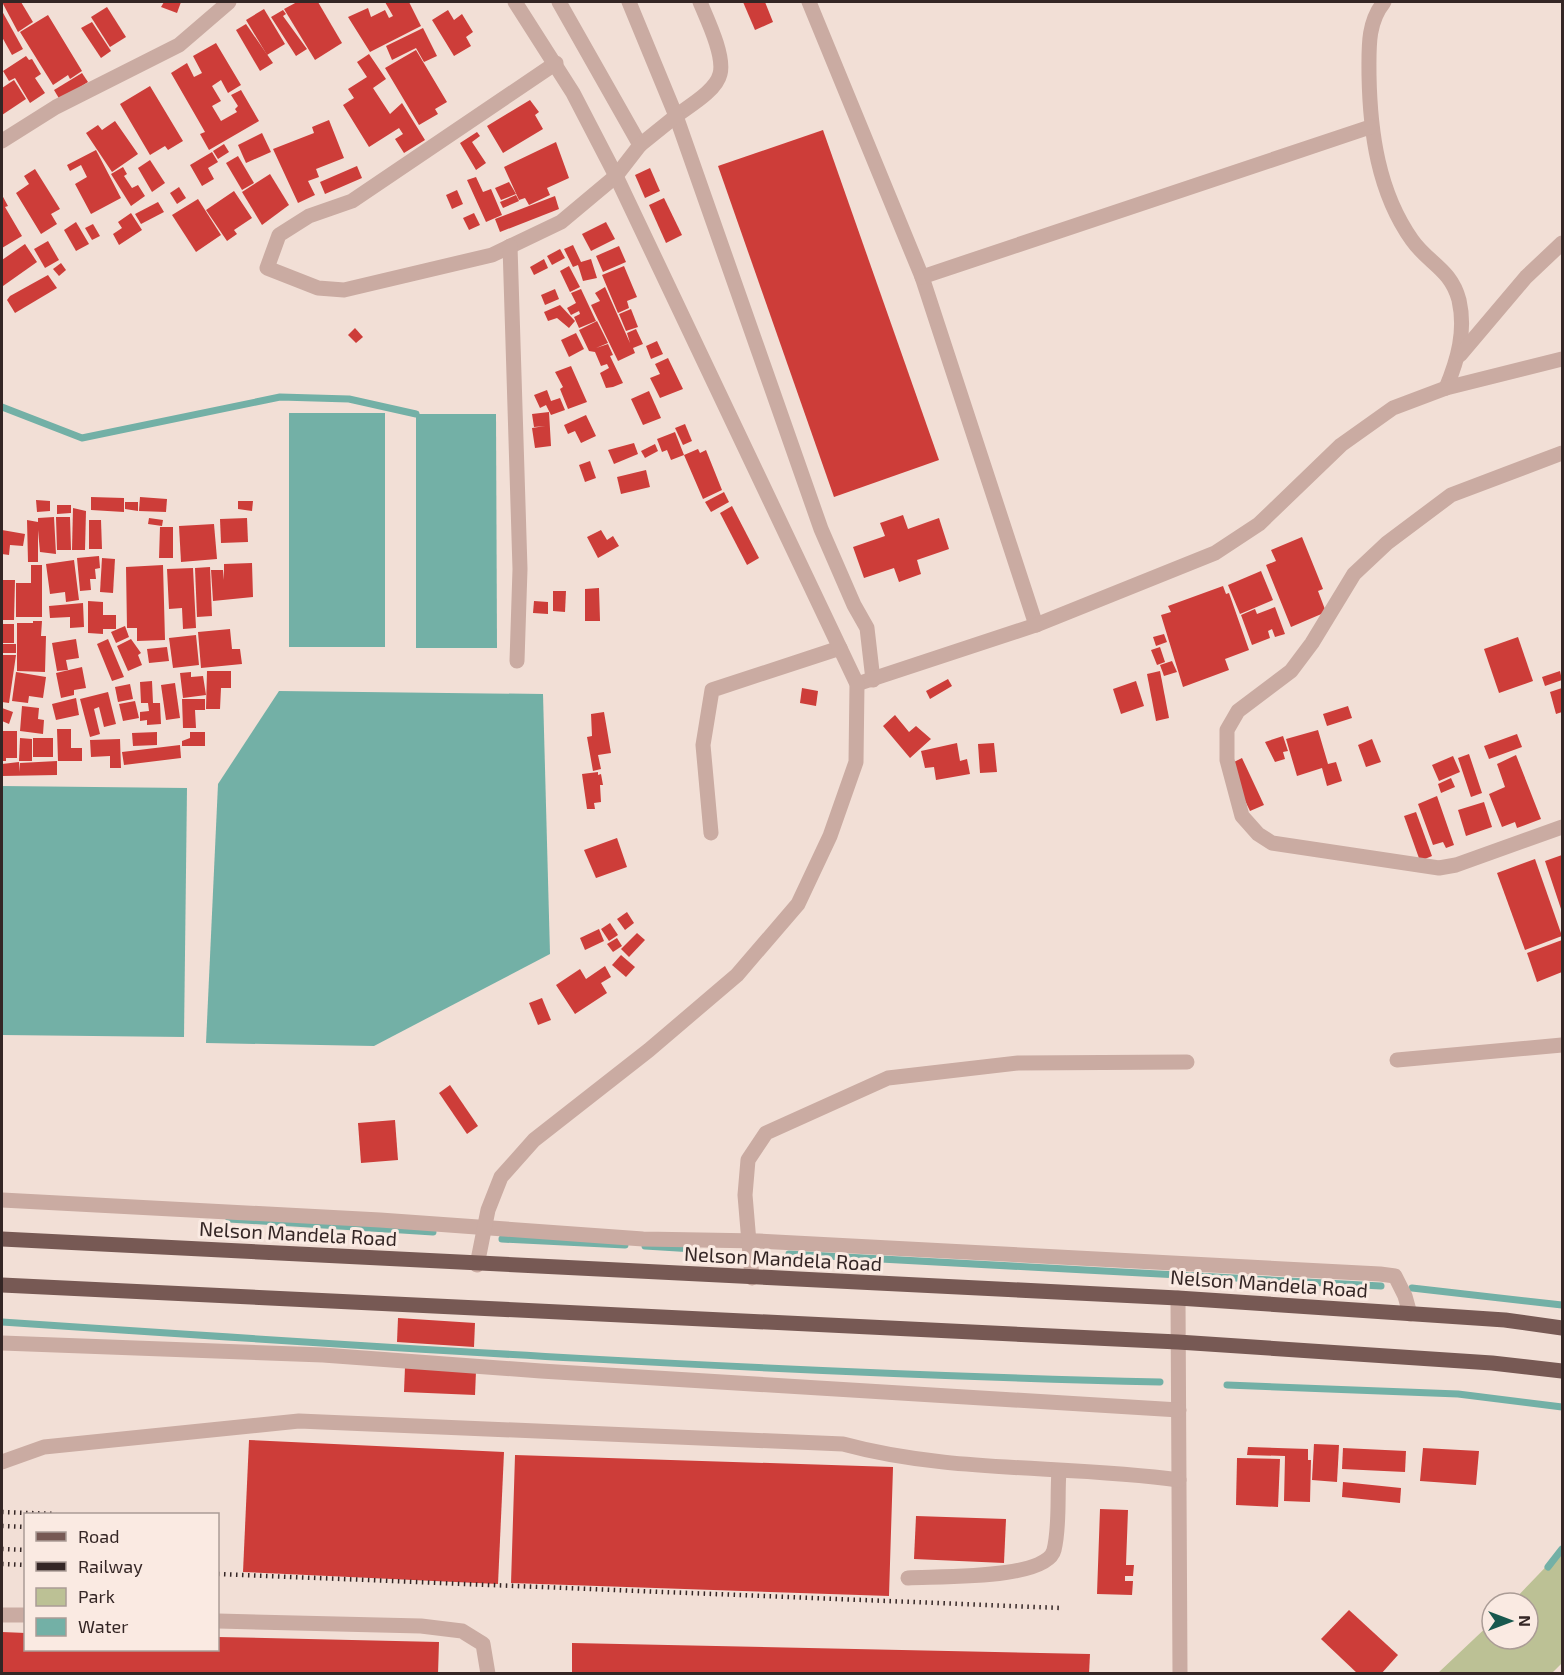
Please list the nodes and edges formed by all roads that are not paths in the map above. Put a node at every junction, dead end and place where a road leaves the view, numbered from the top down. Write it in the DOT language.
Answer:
graph roads {
  1 [pos="229,2"];
  2 [pos="515,2"];
  3 [pos="559,2"];
  4 [pos="628,2"];
  5 [pos="700,2"];
  6 [pos="809,2"];
  7 [pos="1384,2"];
  8 [pos="556,63"];
  9 [pos="676,116"];
  10 [pos="1370,127"];
  11 [pos="2,141"];
  12 [pos="640,145"];
  13 [pos="616,176"];
  14 [pos="1563,243"];
  15 [pos="510,246"];
  16 [pos="922,277"];
  17 [pos="1460,355"];
  18 [pos="1563,359"];
  19 [pos="1446,388"];
  20 [pos="1563,453"];
  21 [pos="1036,625"];
  22 [pos="840,648"];
  23 [pos="517,661"];
  24 [pos="873,680"];
  25 [pos="857,684"];
  26 [pos="1563,827"];
  27 [pos="711,833"];
  28 [pos="1563,1045"];
  29 [pos="1397,1060"];
  30 [pos="1187,1062"];
  31 [pos="2,1200"];
  32 [pos="485,1228"];
  33 [pos="2,1239"];
  34 [pos="749,1240"];
  35 [pos="477,1265"];
  36 [pos="752,1278"];
  37 [pos="2,1285"];
  38 [pos="1178,1298"];
  39 [pos="1410,1314"];
  40 [pos="1563,1328"];
  41 [pos="2,1342"];
  42 [pos="1178,1342"];
  43 [pos="1563,1371"];
  44 [pos="1179,1410"];
  45 [pos="2,1462"];
  46 [pos="1059,1471"];
  47 [pos="1179,1480"];
  48 [pos="908,1578"];
  49 [pos="2,1615"];
  50 [pos="24,1615"];
  51 [pos="219,1621"];
  52 [pos="488,1674"];
  53 [pos="1180,1674"];
  1 -- 11 [label="street"];
  2 -- 8 [label="street"];
  3 -- 12 [label="street"];
  4 -- 9 [label="street"];
  5 -- 9 [label="street"];
  6 -- 16 [label="street"];
  7 -- 10 [label="street"];
  8 -- 13 [label="street"];
  8 -- 15 [label="street"];
  9 -- 12 [label="street"];
  9 -- 24 [label="street"];
  10 -- 16 [label="street"];
  10 -- 17 [label="street"];
  12 -- 13 [label="street"];
  13 -- 15 [label="street"];
  13 -- 22 [label="street"];
  14 -- 17 [label="street"];
  15 -- 23 [label="street"];
  16 -- 21 [label="street"];
  17 -- 19 [label="street"];
  18 -- 19 [label="street"];
  19 -- 21 [label="street"];
  20 -- 26 [label="street"];
  21 -- 24 [label="street"];
  22 -- 25 [label="street"];
  22 -- 27 [label="street"];
  24 -- 25 [label="street"];
  25 -- 32 [label="street"];
  28 -- 29 [label="street"];
  30 -- 34 [label="street"];
  31 -- 32 [label="street"];
  32 -- 34 [label="street"];
  32 -- 35 [label="street"];
  33 -- 35 [label="main road, Nelson Mandela Road"];
  34 -- 36 [label="street"];
  34 -- 39 [label="street"];
  35 -- 36 [label="main road, Nelson Mandela Road"];
  36 -- 38 [label="main road, Nelson Mandela Road"];
  37 -- 42 [label="main road"];
  38 -- 39 [label="main road, Nelson Mandela Road"];
  38 -- 42 [label="street"];
  39 -- 40 [label="main road, Nelson Mandela Road"];
  41 -- 44 [label="street"];
  42 -- 43 [label="main road"];
  42 -- 44 [label="street"];
  44 -- 47 [label="street"];
  45 -- 46 [label="street"];
  46 -- 47 [label="street"];
  46 -- 48 [label="street"];
  47 -- 53 [label="street"];
  49 -- 50 [label="street"];
  51 -- 52 [label="street"];
}
